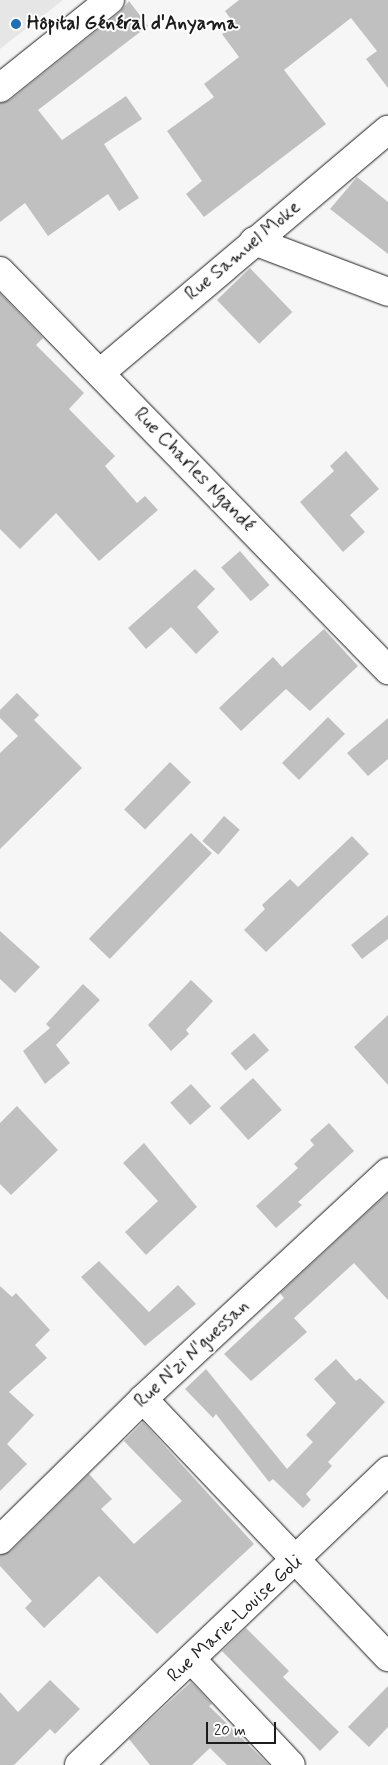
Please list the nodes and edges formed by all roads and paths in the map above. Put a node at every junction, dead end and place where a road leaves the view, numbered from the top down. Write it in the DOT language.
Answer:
graph roads {
  1 [pos="110,0"];
  2 [pos="0,88"];
  3 [pos="388,130"];
  4 [pos="254,241"];
  5 [pos="0,271"];
  6 [pos="388,292"];
  7 [pos="100,374"];
  8 [pos="388,670"];
  9 [pos="388,1172"];
  10 [pos="143,1399"];
  11 [pos="388,1471"];
  12 [pos="0,1540"];
  13 [pos="297,1560"];
  14 [pos="388,1658"];
  15 [pos="192,1660"];
  16 [pos="79,1765"];
  17 [pos="291,1765"];
  1 -- 2 [label="street"];
  3 -- 4 [label="street, Rue Samuel Moke"];
  4 -- 6 [label="street"];
  4 -- 7 [label="street, Rue Samuel Moke"];
  5 -- 7 [label="street, Rue Charles Ngandé"];
  7 -- 8 [label="street, Rue Charles Ngandé"];
  9 -- 10 [label="street, Rue N'zi N'guessan"];
  10 -- 12 [label="street, Rue N'zi N'guessan"];
  10 -- 13 [label="street"];
  11 -- 13 [label="street, Rue Marie-Louise Goli"];
  13 -- 14 [label="street"];
  13 -- 15 [label="street, Rue Marie-Louise Goli"];
  15 -- 16 [label="street, Rue Marie-Louise Goli"];
  15 -- 17 [label="street"];
}
